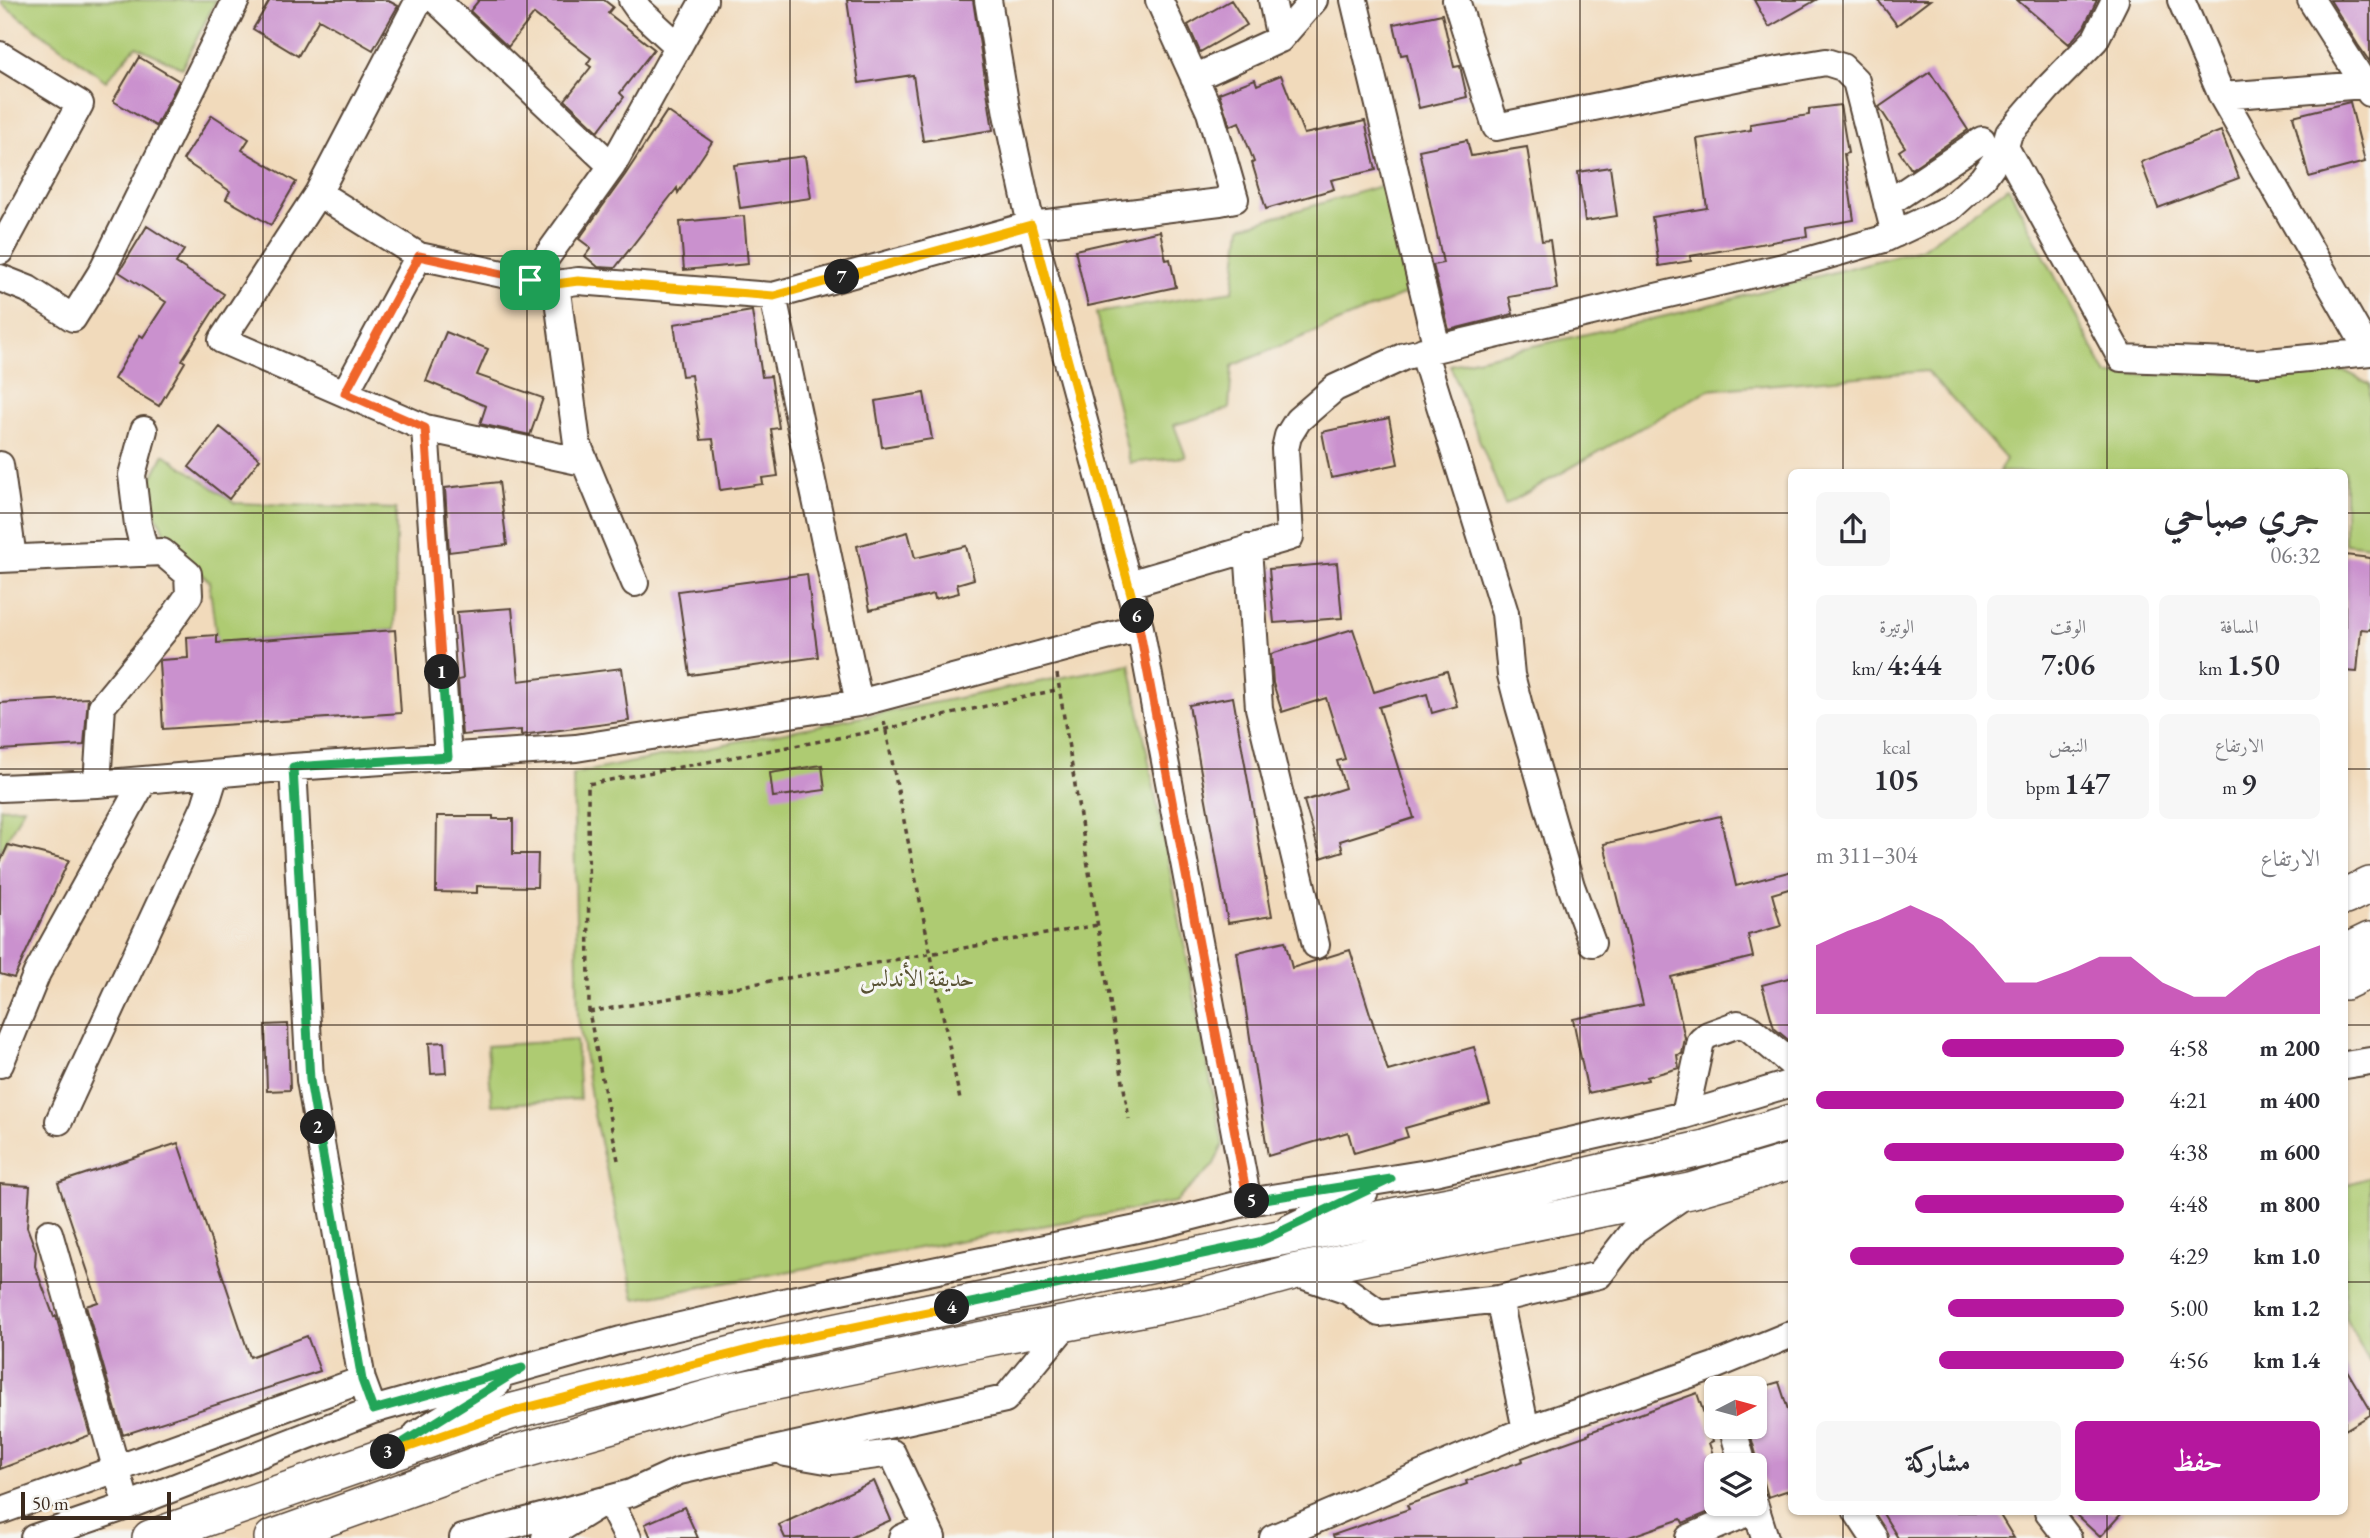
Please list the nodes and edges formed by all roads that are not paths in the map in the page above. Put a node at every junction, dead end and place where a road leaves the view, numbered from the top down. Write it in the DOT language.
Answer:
graph roads {
  1 [pos="236,0"];
  2 [pos="419,0"];
  3 [pos="436,0"];
  4 [pos="632,0"];
  5 [pos="704,0"];
  6 [pos="988,0"];
  7 [pos="1159,0"];
  8 [pos="1272,0"];
  9 [pos="1314,0"];
  10 [pos="1354,0"];
  11 [pos="1456,0"];
  12 [pos="2115,0"];
  13 [pos="2181,0"];
  14 [pos="2311,0"];
  15 [pos="1280,39"];
  16 [pos="678,46"];
  17 [pos="0,54"];
  18 [pos="1194,78"];
  19 [pos="2367,89"];
  20 [pos="2222,96"];
  21 [pos="1994,144"];
  22 [pos="612,166"];
  23 [pos="318,193"];
  24 [pos="1887,204"];
  25 [pos="8,215"];
  26 [pos="1031,225"];
  27 [pos="1895,234"];
  28 [pos="0,251"];
  29 [pos="419,256"];
  30 [pos="0,278"];
  31 [pos="530,280"];
  32 [pos="556,284"];
  33 [pos="774,296"];
  34 [pos="1430,350"];
  35 [pos="2369,352"];
  36 [pos="345,393"];
  37 [pos="425,428"];
  38 [pos="144,430"];
  39 [pos="583,462"];
  40 [pos="0,466"];
  41 [pos="1248,548"];
  42 [pos="145,553"];
  43 [pos="6,559"];
  44 [pos="635,583"];
  45 [pos="1129,584"];
  46 [pos="1140,628"];
  47 [pos="869,700"];
  48 [pos="448,757"];
  49 [pos="293,767"];
  50 [pos="215,774"];
  51 [pos="144,780"];
  52 [pos="97,784"];
  53 [pos="0,788"];
  54 [pos="2348,880"];
  55 [pos="2370,883"];
  56 [pos="2348,895"];
  57 [pos="2370,940"];
  58 [pos="1592,943"];
  59 [pos="1316,946"];
  60 [pos="2348,951"];
  61 [pos="2370,970"];
  62 [pos="2348,981"];
  63 [pos="1788,1061"];
  64 [pos="2370,1061"];
  65 [pos="0,1064"];
  66 [pos="2348,1065"];
  67 [pos="1788,1084"];
  68 [pos="1685,1115"];
  69 [pos="59,1121"];
  70 [pos="1788,1123"];
  71 [pos="1788,1162"];
  72 [pos="1391,1179"];
  73 [pos="1690,1191"];
  74 [pos="1248,1202"];
  75 [pos="49,1233"];
  76 [pos="1259,1242"];
  77 [pos="1293,1272"];
  78 [pos="1499,1299"];
  79 [pos="1068,1322"];
  80 [pos="1788,1341"];
  81 [pos="522,1368"];
  82 [pos="1719,1376"];
  83 [pos="362,1380"];
  84 [pos="1704,1381"];
  85 [pos="373,1410"];
  86 [pos="260,1416"];
  87 [pos="1526,1430"];
  88 [pos="297,1440"];
  89 [pos="773,1450"];
  90 [pos="380,1457"];
  91 [pos="116,1467"];
  92 [pos="608,1499"];
  93 [pos="127,1506"];
  94 [pos="0,1510"];
  95 [pos="1859,1515"];
  96 [pos="2050,1515"];
  97 [pos="1734,1516"];
  98 [pos="1758,1516"];
  99 [pos="929,1532"];
  100 [pos="276,1537"];
  101 [pos="1278,1537"];
  102 [pos="34,1538"];
  103 [pos="150,1538"];
  104 [pos="316,1538"];
  105 [pos="463,1538"];
  106 [pos="545,1538"];
  107 [pos="628,1538"];
  108 [pos="902,1538"];
  109 [pos="1689,1538"];
  110 [pos="1765,1538"];
  111 [pos="1874,1538"];
  112 [pos="2068,1538"];
  1 -- 30 [label="street"];
  2 -- 23 [label="street"];
  3 -- 22 [label="street"];
  4 -- 16 [label="street"];
  5 -- 16 [label="street"];
  6 -- 26 [label="street"];
  7 -- 18 [label="street"];
  8 -- 15 [label="street"];
  9 -- 15 [label="street"];
  10 -- 34 [label="street"];
  11 -- 24 [label="street"];
  12 -- 21 [label="street"];
  13 -- 20 [label="street"];
  14 -- 19 [label="street"];
  15 -- 18 [label="street"];
  16 -- 22 [label="street"];
  17 -- 25 [label="street"];
  18 -- 26 [label="street"];
  19 -- 20 [label="street"];
  20 -- 35 [label="street"];
  21 -- 24 [label="street"];
  21 -- 27 [label="street"];
  21 -- 35 [label="street"];
  22 -- 31 [label="street"];
  23 -- 29 [label="street"];
  23 -- 36 [label="street"];
  24 -- 27 [label="street"];
  25 -- 28 [label="street"];
  26 -- 33 [label="street"];
  26 -- 45 [label="street"];
  27 -- 34 [label="street"];
  29 -- 31 [label="street"];
  29 -- 36 [label="street"];
  31 -- 32 [label="street"];
  32 -- 33 [label="street"];
  32 -- 39 [label="street"];
  33 -- 47 [label="street"];
  34 -- 41 [label="street"];
  34 -- 58 [label="street"];
  36 -- 37 [label="street"];
  37 -- 39 [label="street"];
  37 -- 48 [label="street"];
  38 -- 42 [label="street"];
  39 -- 44 [label="street"];
  40 -- 43 [label="street"];
  41 -- 45 [label="street"];
  41 -- 59 [label="street"];
  42 -- 43 [label="street"];
  42 -- 52 [label="street"];
  45 -- 46 [label="street"];
  46 -- 47 [label="street"];
  46 -- 74 [label="street"];
  47 -- 48 [label="street"];
  48 -- 49 [label="street"];
  49 -- 50 [label="street"];
  49 -- 83 [label="street"];
  50 -- 51 [label="street"];
  50 -- 69 [label="street"];
  51 -- 52 [label="street"];
  51 -- 65 [label="street"];
  52 -- 53 [label="street"];
  54 -- 55 [label="street"];
  55 -- 56 [label="main road"];
  57 -- 60 [label="main road"];
  61 -- 62 [label="main road"];
  63 -- 68 [label="street"];
  64 -- 66 [label="street"];
  67 -- 68 [label="street"];
  68 -- 72 [label="street"];
  70 -- 76 [label="main road"];
  71 -- 73 [label="main road"];
  72 -- 74 [label="street"];
  72 -- 76 [label="street"];
  73 -- 77 [label="main road"];
  73 -- 78 [label="street"];
  74 -- 81 [label="street"];
  75 -- 91 [label="street"];
  76 -- 90 [label="main road"];
  77 -- 78 [label="street"];
  77 -- 79 [label="main road"];
  78 -- 87 [label="street"];
  79 -- 89 [label="street"];
  79 -- 100 [label="main road"];
  80 -- 82 [label="street"];
  81 -- 85 [label="street"];
  81 -- 90 [label="street"];
  83 -- 85 [label="street"];
  83 -- 86 [label="street"];
  84 -- 87 [label="street"];
  85 -- 88 [label="street"];
  86 -- 88 [label="street"];
  86 -- 91 [label="street"];
  87 -- 101 [label="street"];
  88 -- 93 [label="street"];
  89 -- 92 [label="street"];
  89 -- 99 [label="street"];
  90 -- 103 [label="main road"];
  91 -- 93 [label="street"];
  91 -- 94 [label="street"];
  92 -- 105 [label="street"];
  92 -- 106 [label="street"];
  92 -- 107 [label="street"];
  93 -- 102 [label="street"];
  95 -- 111 [label="street"];
  96 -- 112 [label="street"];
  97 -- 109 [label="street"];
  98 -- 110 [label="street"];
  99 -- 108 [label="street"];
  100 -- 104 [label="street"];
}
